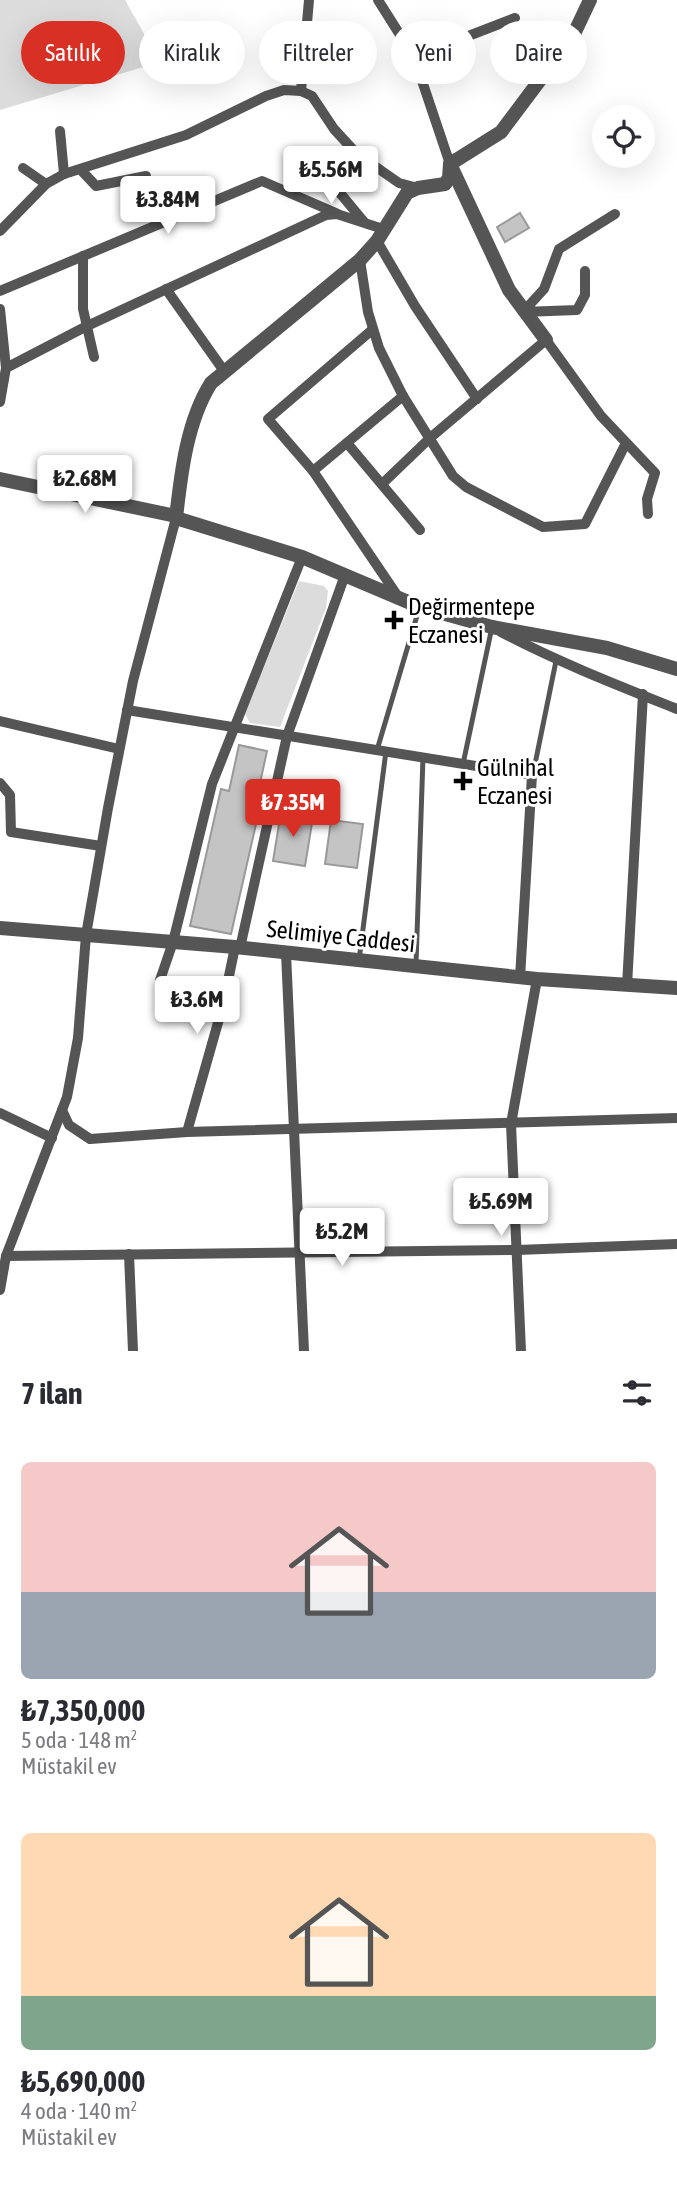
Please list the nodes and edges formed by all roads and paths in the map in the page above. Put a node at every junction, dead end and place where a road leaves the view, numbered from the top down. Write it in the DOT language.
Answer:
graph roads {
  1 [pos="309,0"];
  2 [pos="378,0"];
  3 [pos="590,0"];
  4 [pos="515,18"];
  5 [pos="391,21"];
  6 [pos="476,33"];
  7 [pos="423,84"];
  8 [pos="301,91"];
  9 [pos="60,131"];
  10 [pos="450,164"];
  11 [pos="23,168"];
  12 [pos="81,170"];
  13 [pos="64,174"];
  14 [pos="336,175"];
  15 [pos="146,176"];
  16 [pos="46,184"];
  17 [pos="418,187"];
  18 [pos="337,214"];
  19 [pos="615,214"];
  20 [pos="365,224"];
  21 [pos="0,231"];
  22 [pos="380,235"];
  23 [pos="83,256"];
  24 [pos="360,260"];
  25 [pos="585,271"];
  26 [pos="166,289"];
  27 [pos="0,291"];
  28 [pos="0,309"];
  29 [pos="523,312"];
  30 [pos="85,327"];
  31 [pos="372,330"];
  32 [pos="546,340"];
  33 [pos="94,357"];
  34 [pos="6,368"];
  35 [pos="224,371"];
  36 [pos="403,396"];
  37 [pos="477,399"];
  38 [pos="0,402"];
  39 [pos="430,438"];
  40 [pos="347,443"];
  41 [pos="625,445"];
  42 [pos="313,471"];
  43 [pos="0,479"];
  44 [pos="382,484"];
  45 [pos="648,514"];
  46 [pos="176,517"];
  47 [pos="420,530"];
  48 [pos="302,557"];
  49 [pos="345,575"];
  50 [pos="399,598"];
  51 [pos="420,607"];
  52 [pos="492,627"];
  53 [pos="556,661"];
  54 [pos="677,670"];
  55 [pos="643,694"];
  56 [pos="677,709"];
  57 [pos="127,710"];
  58 [pos="0,721"];
  59 [pos="233,727"];
  60 [pos="288,736"];
  61 [pos="119,749"];
  62 [pos="382,751"];
  63 [pos="423,757"];
  64 [pos="463,764"];
  65 [pos="533,775"];
  66 [pos="0,783"];
  67 [pos="101,846"];
  68 [pos="0,928"];
  69 [pos="86,935"];
  70 [pos="173,942"];
  71 [pos="237,947"];
  72 [pos="286,953"];
  73 [pos="359,960"];
  74 [pos="416,967"];
  75 [pos="520,978"];
  76 [pos="537,979"];
  77 [pos="160,980"];
  78 [pos="627,986"];
  79 [pos="677,988"];
  80 [pos="62,1110"];
  81 [pos="0,1113"];
  82 [pos="677,1118"];
  83 [pos="511,1124"];
  84 [pos="294,1130"];
  85 [pos="187,1132"];
  86 [pos="52,1138"];
  87 [pos="677,1244"];
  88 [pos="517,1250"];
  89 [pos="300,1252"];
  90 [pos="129,1254"];
  91 [pos="6,1256"];
  92 [pos="1,1272"];
  93 [pos="0,1290"];
  94 [pos="133,1351"];
  95 [pos="304,1351"];
  96 [pos="521,1351"];
  1 -- 8 [label="street"];
  2 -- 5 [label="street"];
  3 -- 10 [label="street"];
  4 -- 6 [label="street"];
  7 -- 10 [label="street"];
  8 -- 12 [label="street"];
  8 -- 17 [label="street"];
  9 -- 13 [label="street"];
  10 -- 17 [label="street"];
  10 -- 29 [label="street"];
  11 -- 16 [label="street"];
  12 -- 13 [label="street"];
  12 -- 15 [label="street"];
  13 -- 16 [label="street"];
  14 -- 20 [label="street"];
  16 -- 21 [label="street"];
  17 -- 22 [label="street"];
  18 -- 20 [label="street"];
  18 -- 23 [label="street"];
  18 -- 26 [label="street"];
  19 -- 29 [label="street"];
  20 -- 22 [label="street"];
  22 -- 24 [label="street"];
  22 -- 37 [label="street"];
  23 -- 27 [label="street"];
  23 -- 30 [label="street"];
  24 -- 31 [label="street"];
  24 -- 35 [label="street"];
  25 -- 29 [label="street"];
  26 -- 30 [label="street"];
  26 -- 35 [label="street"];
  28 -- 34 [label="street"];
  29 -- 32 [label="street"];
  30 -- 33 [label="street"];
  30 -- 34 [label="street"];
  31 -- 36 [label="street"];
  31 -- 42 [label="street"];
  32 -- 37 [label="street"];
  32 -- 41 [label="street"];
  34 -- 38 [label="street"];
  35 -- 46 [label="street"];
  36 -- 39 [label="street"];
  36 -- 40 [label="street"];
  37 -- 39 [label="street"];
  39 -- 41 [label="street"];
  39 -- 44 [label="street"];
  40 -- 42 [label="street"];
  40 -- 44 [label="street"];
  41 -- 45 [label="street"];
  42 -- 50 [label="street"];
  43 -- 46 [label="street"];
  44 -- 47 [label="street"];
  46 -- 48 [label="street"];
  46 -- 57 [label="street"];
  48 -- 49 [label="street"];
  48 -- 59 [label="street"];
  49 -- 50 [label="street"];
  49 -- 60 [label="street"];
  50 -- 51 [label="street"];
  51 -- 52 [label="street"];
  51 -- 62 [label="lane"];
  52 -- 53 [label="street"];
  52 -- 54 [label="street"];
  52 -- 64 [label="lane"];
  53 -- 55 [label="street"];
  53 -- 65 [label="lane"];
  55 -- 56 [label="street"];
  55 -- 78 [label="street"];
  57 -- 59 [label="street"];
  57 -- 61 [label="street"];
  58 -- 61 [label="street"];
  59 -- 60 [label="street"];
  59 -- 70 [label="street"];
  60 -- 62 [label="street"];
  60 -- 71 [label="street"];
  61 -- 67 [label="street"];
  62 -- 63 [label="street"];
  62 -- 73 [label="lane"];
  63 -- 64 [label="street"];
  63 -- 74 [label="lane"];
  64 -- 65 [label="street"];
  65 -- 75 [label="street"];
  66 -- 67 [label="street"];
  67 -- 69 [label="street"];
  68 -- 69 [label="street, Selimiye Caddesi"];
  69 -- 70 [label="street, Selimiye Caddesi"];
  69 -- 80 [label="street"];
  70 -- 71 [label="street, Selimiye Caddesi"];
  70 -- 77 [label="street"];
  71 -- 72 [label="street, Selimiye Caddesi"];
  71 -- 85 [label="street"];
  72 -- 73 [label="street, Selimiye Caddesi"];
  72 -- 84 [label="street"];
  73 -- 74 [label="street, Selimiye Caddesi"];
  74 -- 75 [label="street, Selimiye Caddesi"];
  75 -- 76 [label="street, Selimiye Caddesi"];
  76 -- 78 [label="street, Selimiye Caddesi"];
  76 -- 83 [label="street"];
  78 -- 79 [label="street, Selimiye Caddesi"];
  80 -- 85 [label="street"];
  80 -- 86 [label="street"];
  81 -- 86 [label="street"];
  82 -- 83 [label="street"];
  83 -- 84 [label="street"];
  83 -- 88 [label="street"];
  84 -- 85 [label="street"];
  84 -- 89 [label="street"];
  86 -- 91 [label="street"];
  87 -- 88 [label="street"];
  88 -- 89 [label="street"];
  88 -- 96 [label="street"];
  89 -- 90 [label="street"];
  89 -- 95 [label="street"];
  90 -- 91 [label="street"];
  90 -- 94 [label="street"];
  91 -- 92 [label="street"];
  92 -- 93 [label="street"];
}
